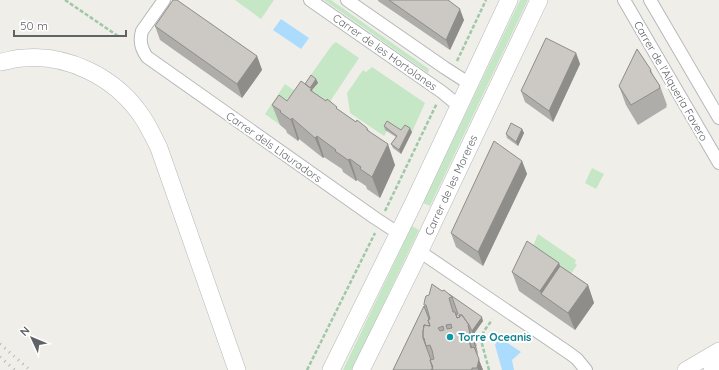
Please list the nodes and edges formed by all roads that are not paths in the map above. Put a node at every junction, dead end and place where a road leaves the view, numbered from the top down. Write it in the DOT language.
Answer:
graph roads {
  1 [pos="164,0"];
  2 [pos="310,0"];
  3 [pos="347,0"];
  4 [pos="509,0"];
  5 [pos="539,0"];
  6 [pos="624,0"];
  7 [pos="650,0"];
  8 [pos="0,62"];
  9 [pos="470,84"];
  10 [pos="459,106"];
  11 [pos="719,118"];
  12 [pos="719,162"];
  13 [pos="398,233"];
  14 [pos="420,251"];
  15 [pos="719,350"];
  16 [pos="719,365"];
  17 [pos="237,370"];
  18 [pos="331,370"];
  19 [pos="361,370"];
  20 [pos="586,370"];
  21 [pos="685,370"];
  22 [pos="711,370"];
  1 -- 13 [label="street, Carrer dels Llauradors"];
  2 -- 10 [label="street, Carrer de les Hortolanes"];
  3 -- 9 [label="street, Carrer de les Hortolanes"];
  4 -- 9 [label="main road"];
  5 -- 14 [label="main road, Carrer de les Moreres"];
  6 -- 12 [label="street, Carrer de l'Alqueria Favero"];
  7 -- 11 [label="street, Carrer de l'Alqueria Favero"];
  8 -- 17 [label="main road"];
  9 -- 10 [label="main road"];
  10 -- 13 [label="main road"];
  13 -- 18 [label="main road"];
  14 -- 19 [label="main road, Carrer de les Moreres"];
  14 -- 20 [label="street"];
  15 -- 21 [label="street"];
  16 -- 22 [label="street"];
}
